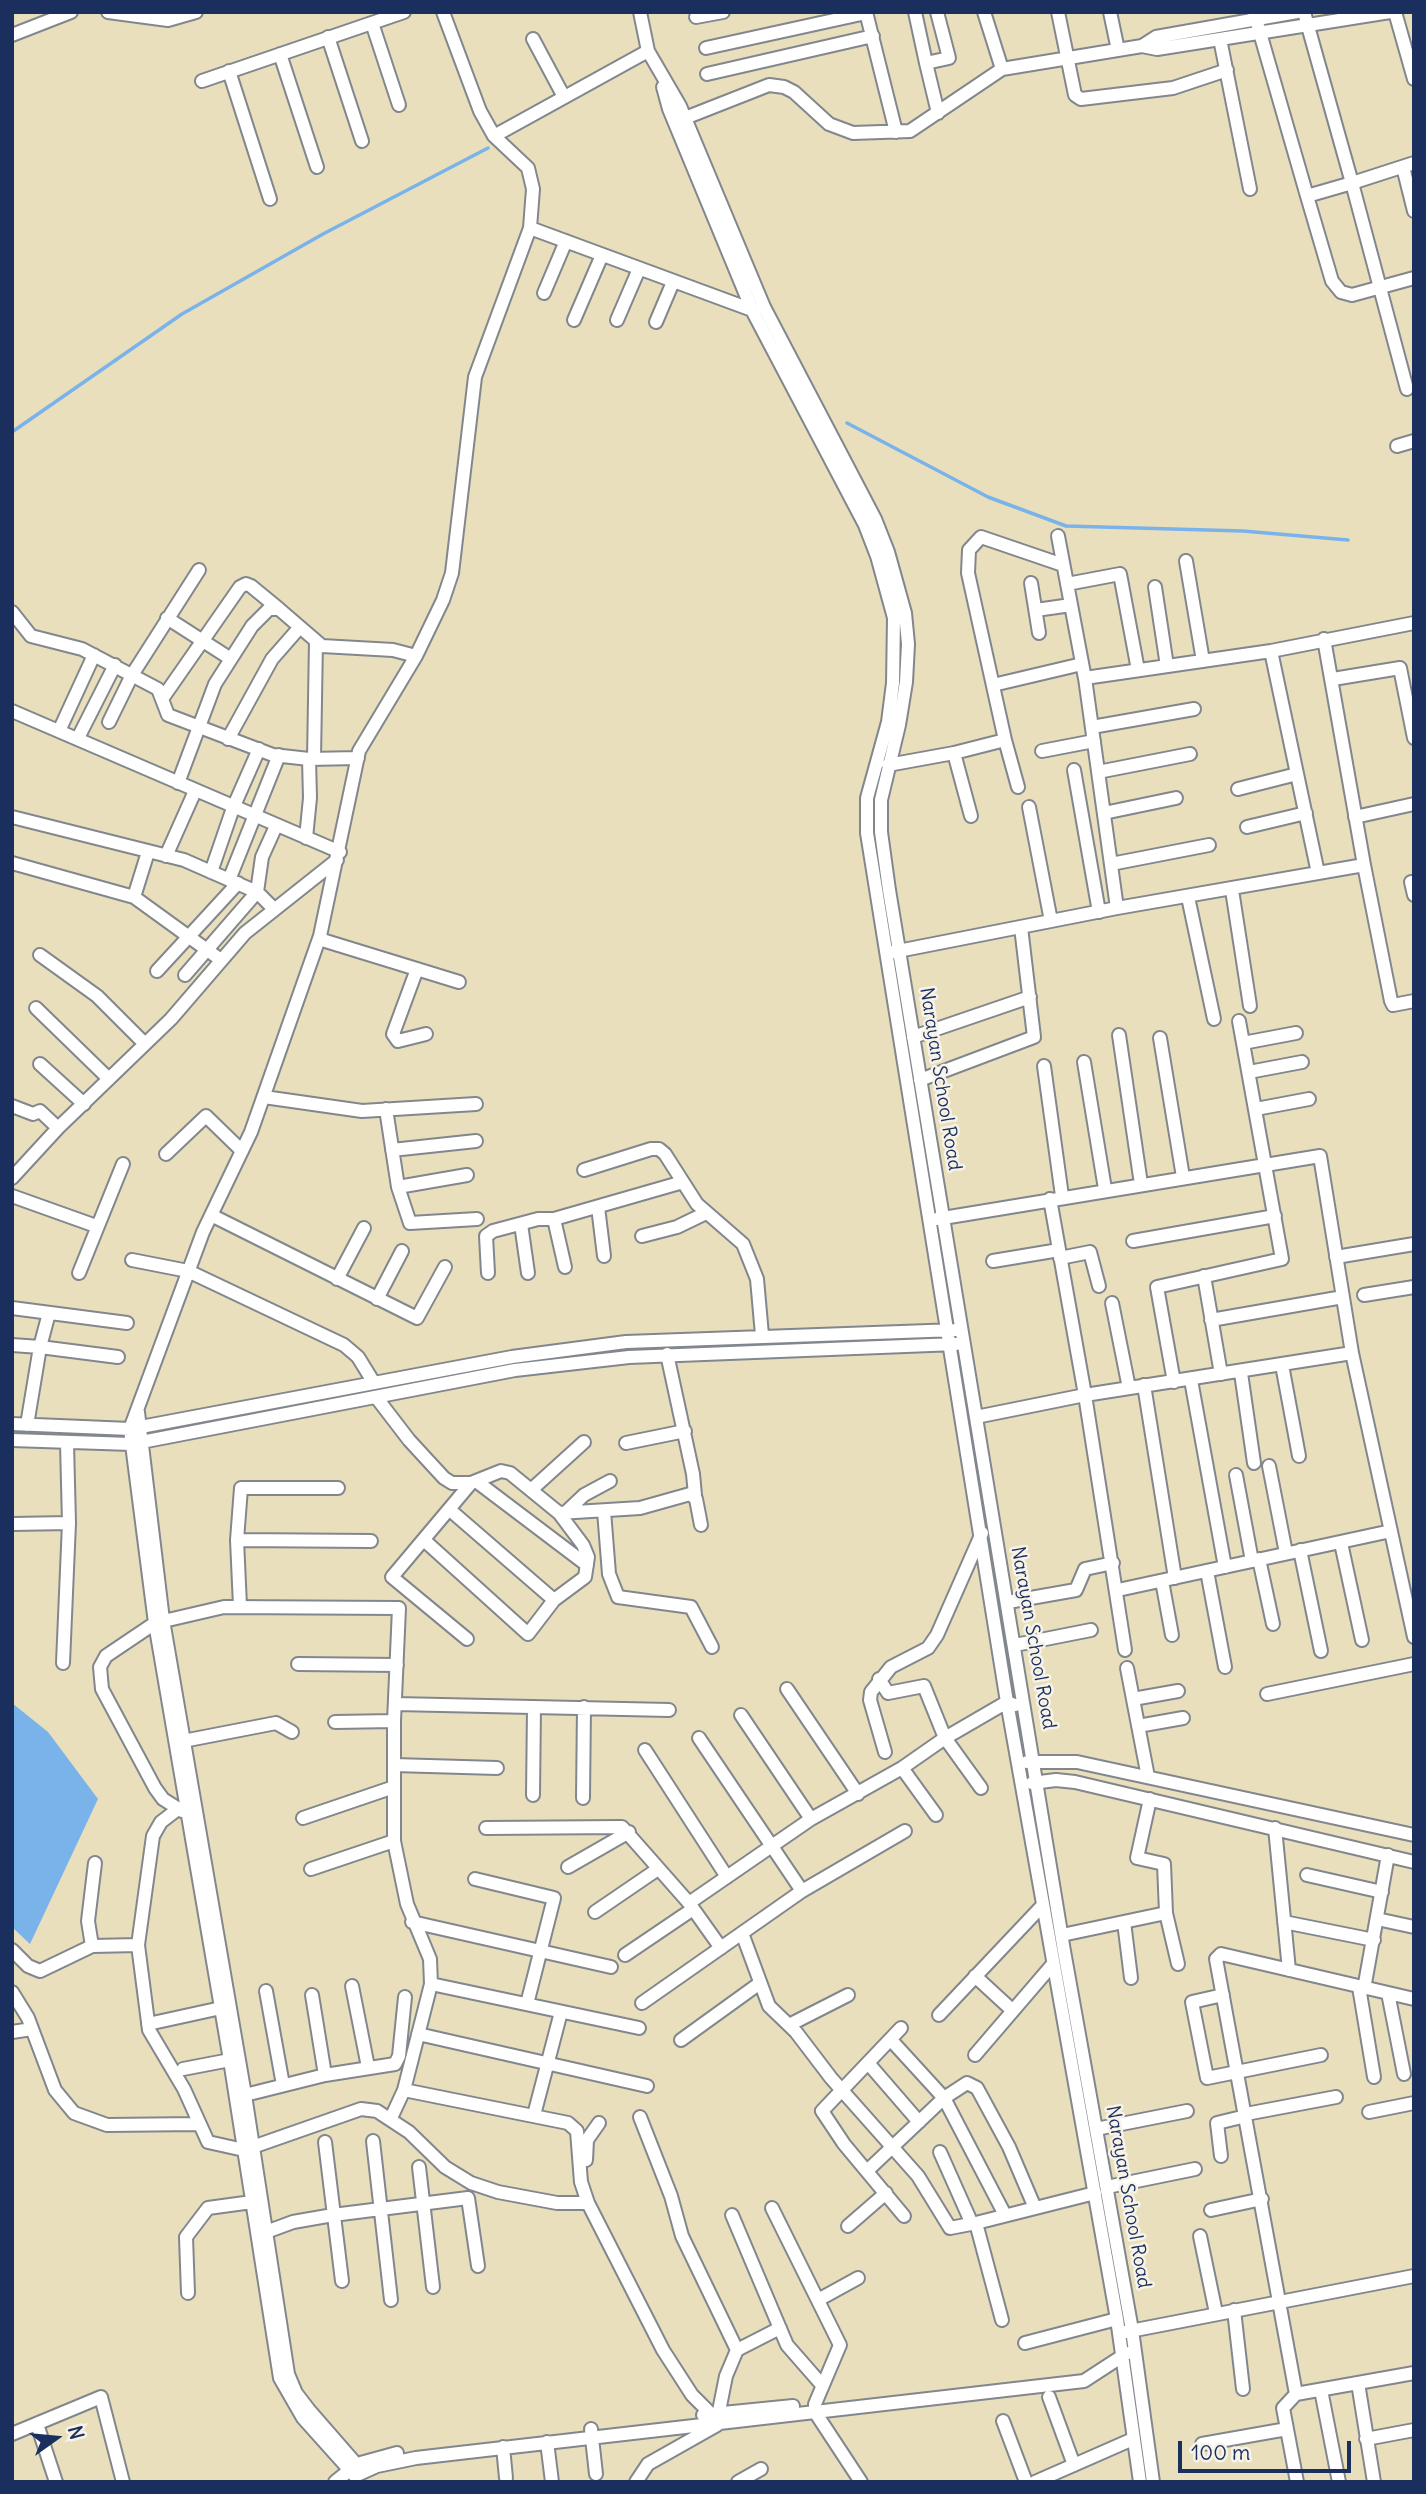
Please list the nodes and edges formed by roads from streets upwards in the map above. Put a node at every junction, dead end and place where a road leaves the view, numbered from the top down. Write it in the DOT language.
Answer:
graph roads {
  1 [pos="71,12"];
  2 [pos="108,12"];
  3 [pos="196,12"];
  4 [pos="404,12"];
  5 [pos="443,12"];
  6 [pos="640,12"];
  7 [pos="723,12"];
  8 [pos="915,12"];
  9 [pos="937,12"];
  10 [pos="984,12"];
  11 [pos="1058,12"];
  12 [pos="1110,12"];
  13 [pos="1297,12"];
  14 [pos="1304,12"];
  15 [pos="1393,12"];
  16 [pos="866,13"];
  17 [pos="167,16"];
  18 [pos="1255,16"];
  19 [pos="696,17"];
  20 [pos="372,23"];
  21 [pos="1307,26"];
  22 [pos="1258,33"];
  23 [pos="12,34"];
  24 [pos="873,36"];
  25 [pos="328,37"];
  26 [pos="533,39"];
  27 [pos="1220,39"];
  28 [pos="1142,47"];
  29 [pos="706,48"];
  30 [pos="1118,50"];
  31 [pos="648,51"];
  32 [pos="280,54"];
  33 [pos="1068,58"];
  34 [pos="926,64"];
  35 [pos="1002,69"];
  36 [pos="1227,70"];
  37 [pos="229,71"];
  38 [pos="659,73"];
  39 [pos="707,74"];
  40 [pos="1414,79"];
  41 [pos="202,81"];
  42 [pos="564,97"];
  43 [pos="399,105"];
  44 [pos="938,113"];
  45 [pos="685,118"];
  46 [pos="895,132"];
  47 [pos="494,136"];
  48 [pos="362,141"];
  49 [pos="1408,165"];
  50 [pos="317,167"];
  51 [pos="1352,183"];
  52 [pos="1251,189"];
  53 [pos="1307,196"];
  54 [pos="270,199"];
  55 [pos="1414,211"];
  56 [pos="530,228"];
  57 [pos="566,241"];
  58 [pos="602,255"];
  59 [pos="639,269"];
  60 [pos="1414,278"];
  61 [pos="673,282"];
  62 [pos="1380,288"];
  63 [pos="544,293"];
  64 [pos="759,309"];
  65 [pos="574,320"];
  66 [pos="617,320"];
  67 [pos="656,322"];
  68 [pos="1407,389"];
  69 [pos="1414,441"];
  70 [pos="1398,446"];
  71 [pos="1058,536"];
  72 [pos="1186,561"];
  73 [pos="1063,565"];
  74 [pos="200,570"];
  75 [pos="1031,583"];
  76 [pos="1067,584"];
  77 [pos="1155,587"];
  78 [pos="1071,605"];
  79 [pos="279,609"];
  80 [pos="1036,610"];
  81 [pos="13,617"];
  82 [pos="167,618"];
  83 [pos="1414,623"];
  84 [pos="300,626"];
  85 [pos="1039,633"];
  86 [pos="1325,639"];
  87 [pos="201,640"];
  88 [pos="316,641"];
  89 [pos="1271,651"];
  90 [pos="94,655"];
  91 [pos="416,656"];
  92 [pos="231,659"];
  93 [pos="1203,660"];
  94 [pos="1082,664"];
  95 [pos="115,665"];
  96 [pos="1167,666"];
  97 [pos="1138,670"];
  98 [pos="132,675"];
  99 [pos="1333,679"];
  100 [pos="1086,684"];
  101 [pos="993,685"];
  102 [pos="162,699"];
  103 [pos="1194,709"];
  104 [pos="12,711"];
  105 [pos="109,722"];
  106 [pos="200,727"];
  107 [pos="59,731"];
  108 [pos="1093,734"];
  109 [pos="78,738"];
  110 [pos="228,738"];
  111 [pos="1414,738"];
  112 [pos="1005,740"];
  113 [pos="259,750"];
  114 [pos="1042,751"];
  115 [pos="954,753"];
  116 [pos="1190,754"];
  117 [pos="279,755"];
  118 [pos="358,758"];
  119 [pos="312,759"];
  120 [pos="888,765"];
  121 [pos="1074,771"];
  122 [pos="1098,772"];
  123 [pos="1297,774"];
  124 [pos="178,783"];
  125 [pos="1018,787"];
  126 [pos="1238,789"];
  127 [pos="195,791"];
  128 [pos="867,798"];
  129 [pos="1177,798"];
  130 [pos="881,800"];
  131 [pos="1414,804"];
  132 [pos="233,807"];
  133 [pos="1028,807"];
  134 [pos="1104,813"];
  135 [pos="1306,813"];
  136 [pos="254,816"];
  137 [pos="971,816"];
  138 [pos="12,817"];
  139 [pos="1355,817"];
  140 [pos="276,826"];
  141 [pos="1247,827"];
  142 [pos="306,838"];
  143 [pos="1209,845"];
  144 [pos="148,852"];
  145 [pos="166,856"];
  146 [pos="338,856"];
  147 [pos="12,863"];
  148 [pos="1111,864"];
  149 [pos="1364,865"];
  150 [pos="211,872"];
  151 [pos="1318,873"];
  152 [pos="234,882"];
  153 [pos="1232,891"];
  154 [pos="257,892"];
  155 [pos="134,897"];
  156 [pos="1188,897"];
  157 [pos="273,908"];
  158 [pos="1117,908"];
  159 [pos="1099,912"];
  160 [pos="1051,921"];
  161 [pos="1021,927"];
  162 [pos="190,937"];
  163 [pos="319,939"];
  164 [pos="208,950"];
  165 [pos="893,952"];
  166 [pos="40,954"];
  167 [pos="222,960"];
  168 [pos="417,969"];
  169 [pos="157,971"];
  170 [pos="185,975"];
  171 [pos="459,982"];
  172 [pos="1030,997"];
  173 [pos="1414,1001"];
  174 [pos="1251,1006"];
  175 [pos="36,1008"];
  176 [pos="1214,1019"];
  177 [pos="1240,1021"];
  178 [pos="1296,1033"];
  179 [pos="426,1034"];
  180 [pos="1119,1035"];
  181 [pos="913,1037"];
  182 [pos="1160,1038"];
  183 [pos="1243,1042"];
  184 [pos="145,1044"];
  185 [pos="1084,1062"];
  186 [pos="1302,1062"];
  187 [pos="40,1064"];
  188 [pos="1044,1066"];
  189 [pos="1248,1072"];
  190 [pos="109,1079"];
  191 [pos="920,1080"];
  192 [pos="264,1097"];
  193 [pos="1309,1099"];
  194 [pos="84,1104"];
  195 [pos="476,1104"];
  196 [pos="12,1106"];
  197 [pos="386,1109"];
  198 [pos="1256,1109"];
  199 [pos="58,1128"];
  200 [pos="476,1140"];
  201 [pos="392,1150"];
  202 [pos="242,1151"];
  203 [pos="166,1154"];
  204 [pos="122,1164"];
  205 [pos="1267,1165"];
  206 [pos="584,1170"];
  207 [pos="467,1175"];
  208 [pos="1183,1177"];
  209 [pos="12,1178"];
  210 [pos="683,1182"];
  211 [pos="1141,1184"];
  212 [pos="398,1187"];
  213 [pos="1105,1189"];
  214 [pos="12,1196"];
  215 [pos="1056,1198"];
  216 [pos="598,1207"];
  217 [pos="706,1213"];
  218 [pos="211,1215"];
  219 [pos="1275,1216"];
  220 [pos="477,1219"];
  221 [pos="554,1219"];
  222 [pos="936,1219"];
  223 [pos="521,1224"];
  224 [pos="96,1226"];
  225 [pos="364,1228"];
  226 [pos="642,1236"];
  227 [pos="1133,1241"];
  228 [pos="1414,1244"];
  229 [pos="402,1251"];
  230 [pos="1060,1254"];
  231 [pos="604,1256"];
  232 [pos="1336,1257"];
  233 [pos="132,1260"];
  234 [pos="993,1261"];
  235 [pos="445,1267"];
  236 [pos="565,1267"];
  237 [pos="188,1271"];
  238 [pos="79,1273"];
  239 [pos="488,1273"];
  240 [pos="528,1273"];
  241 [pos="1204,1276"];
  242 [pos="337,1279"];
  243 [pos="1099,1286"];
  244 [pos="1414,1287"];
  245 [pos="1364,1295"];
  246 [pos="1343,1297"];
  247 [pos="377,1299"];
  248 [pos="1112,1303"];
  249 [pos="12,1308"];
  250 [pos="49,1313"];
  251 [pos="1211,1320"];
  252 [pos="127,1323"];
  253 [pos="955,1330"];
  254 [pos="762,1335"];
  255 [pos="957,1344"];
  256 [pos="12,1345"];
  257 [pos="40,1347"];
  258 [pos="1352,1353"];
  259 [pos="667,1354"];
  260 [pos="118,1357"];
  261 [pos="1282,1365"];
  262 [pos="1241,1373"];
  263 [pos="1221,1374"];
  264 [pos="1191,1380"];
  265 [pos="1174,1382"];
  266 [pos="374,1383"];
  267 [pos="1144,1385"];
  268 [pos="1129,1388"];
  269 [pos="1085,1395"];
  270 [pos="376,1397"];
  271 [pos="976,1417"];
  272 [pos="12,1424"];
  273 [pos="27,1425"];
  274 [pos="135,1428"];
  275 [pos="685,1431"];
  276 [pos="12,1440"];
  277 [pos="584,1442"];
  278 [pos="68,1443"];
  279 [pos="136,1443"];
  280 [pos="626,1443"];
  281 [pos="1299,1456"];
  282 [pos="1254,1463"];
  283 [pos="1269,1466"];
  284 [pos="1236,1475"];
  285 [pos="610,1481"];
  286 [pos="474,1482"];
  287 [pos="338,1488"];
  288 [pos="531,1490"];
  289 [pos="695,1495"];
  290 [pos="450,1510"];
  291 [pos="604,1511"];
  292 [pos="562,1513"];
  293 [pos="69,1523"];
  294 [pos="12,1524"];
  295 [pos="701,1525"];
  296 [pos="1391,1531"];
  297 [pos="982,1532"];
  298 [pos="237,1540"];
  299 [pos="372,1541"];
  300 [pos="425,1541"];
  301 [pos="1341,1543"];
  302 [pos="1300,1550"];
  303 [pos="1286,1553"];
  304 [pos="1255,1560"];
  305 [pos="1113,1563"];
  306 [pos="587,1565"];
  307 [pos="1225,1567"];
  308 [pos="1207,1571"];
  309 [pos="1168,1579"];
  310 [pos="1118,1590"];
  311 [pos="554,1600"];
  312 [pos="1008,1602"];
  313 [pos="240,1606"];
  314 [pos="159,1621"];
  315 [pos="1273,1624"];
  316 [pos="1091,1630"];
  317 [pos="1172,1635"];
  318 [pos="1414,1635"];
  319 [pos="467,1639"];
  320 [pos="1362,1640"];
  321 [pos="1015,1645"];
  322 [pos="712,1647"];
  323 [pos="1125,1650"];
  324 [pos="1321,1651"];
  325 [pos="63,1663"];
  326 [pos="298,1664"];
  327 [pos="1414,1664"];
  328 [pos="397,1665"];
  329 [pos="1225,1667"];
  330 [pos="1127,1668"];
  331 [pos="879,1679"];
  332 [pos="787,1689"];
  333 [pos="1178,1691"];
  334 [pos="1267,1694"];
  335 [pos="1133,1699"];
  336 [pos="1007,1702"];
  337 [pos="396,1704"];
  338 [pos="534,1707"];
  339 [pos="584,1707"];
  340 [pos="1025,1709"];
  341 [pos="669,1710"];
  342 [pos="741,1716"];
  343 [pos="1183,1717"];
  344 [pos="394,1721"];
  345 [pos="335,1722"];
  346 [pos="1138,1726"];
  347 [pos="292,1732"];
  348 [pos="699,1738"];
  349 [pos="945,1738"];
  350 [pos="179,1741"];
  351 [pos="645,1750"];
  352 [pos="885,1752"];
  353 [pos="1034,1761"];
  354 [pos="1020,1763"];
  355 [pos="394,1765"];
  356 [pos="497,1768"];
  357 [pos="902,1768"];
  358 [pos="1148,1777"];
  359 [pos="1038,1782"];
  360 [pos="1023,1784"];
  361 [pos="394,1787"];
  362 [pos="981,1788"];
  363 [pos="858,1794"];
  364 [pos="533,1795"];
  365 [pos="583,1798"];
  366 [pos="1150,1799"];
  367 [pos="182,1811"];
  368 [pos="936,1815"];
  369 [pos="303,1818"];
  370 [pos="811,1819"];
  371 [pos="486,1828"];
  372 [pos="1275,1828"];
  373 [pos="905,1831"];
  374 [pos="629,1832"];
  375 [pos="1414,1835"];
  376 [pos="394,1841"];
  377 [pos="770,1847"];
  378 [pos="1388,1855"];
  379 [pos="1414,1862"];
  380 [pos="95,1863"];
  381 [pos="568,1867"];
  382 [pos="311,1869"];
  383 [pos="659,1869"];
  384 [pos="1307,1875"];
  385 [pos="727,1877"];
  386 [pos="475,1879"];
  387 [pos="802,1891"];
  388 [pos="1382,1892"];
  389 [pos="691,1906"];
  390 [pos="1042,1906"];
  391 [pos="595,1912"];
  392 [pos="1166,1913"];
  393 [pos="1377,1919"];
  394 [pos="412,1922"];
  395 [pos="1124,1922"];
  396 [pos="1284,1922"];
  397 [pos="1414,1927"];
  398 [pos="742,1933"];
  399 [pos="1062,1934"];
  400 [pos="1374,1940"];
  401 [pos="138,1945"];
  402 [pos="92,1946"];
  403 [pos="721,1948"];
  404 [pos="12,1950"];
  405 [pos="540,1951"];
  406 [pos="625,1955"];
  407 [pos="1053,1964"];
  408 [pos="1178,1964"];
  409 [pos="611,1967"];
  410 [pos="1289,1970"];
  411 [pos="975,1976"];
  412 [pos="1131,1978"];
  413 [pos="760,1983"];
  414 [pos="430,1984"];
  415 [pos="352,1986"];
  416 [pos="1362,1988"];
  417 [pos="266,1991"];
  418 [pos="12,1992"];
  419 [pos="1388,1993"];
  420 [pos="312,1995"];
  421 [pos="848,1995"];
  422 [pos="1223,1995"];
  423 [pos="405,1997"];
  424 [pos="1414,1999"];
  425 [pos="642,2003"];
  426 [pos="527,2004"];
  427 [pos="221,2008"];
  428 [pos="1013,2011"];
  429 [pos="561,2012"];
  430 [pos="939,2015"];
  431 [pos="148,2024"];
  432 [pos="789,2025"];
  433 [pos="639,2028"];
  434 [pos="901,2028"];
  435 [pos="32,2029"];
  436 [pos="12,2032"];
  437 [pos="418,2034"];
  438 [pos="681,2040"];
  439 [pos="891,2040"];
  440 [pos="975,2055"];
  441 [pos="1321,2055"];
  442 [pos="230,2060"];
  443 [pos="547,2063"];
  444 [pos="868,2063"];
  445 [pos="368,2067"];
  446 [pos="183,2069"];
  447 [pos="1238,2073"];
  448 [pos="1404,2074"];
  449 [pos="325,2075"];
  450 [pos="1374,2077"];
  451 [pos="283,2085"];
  452 [pos="647,2086"];
  453 [pos="404,2090"];
  454 [pos="842,2090"];
  455 [pos="245,2095"];
  456 [pos="1336,2097"];
  457 [pos="944,2098"];
  458 [pos="1414,2103"];
  459 [pos="1187,2111"];
  460 [pos="1369,2112"];
  461 [pos="534,2115"];
  462 [pos="1246,2115"];
  463 [pos="391,2118"];
  464 [pos="640,2118"];
  465 [pos="919,2122"];
  466 [pos="599,2123"];
  467 [pos="198,2124"];
  468 [pos="1096,2129"];
  469 [pos="373,2141"];
  470 [pos="325,2142"];
  471 [pos="892,2147"];
  472 [pos="249,2149"];
  473 [pos="940,2152"];
  474 [pos="1221,2156"];
  475 [pos="419,2167"];
  476 [pos="1195,2169"];
  477 [pos="868,2170"];
  478 [pos="1101,2190"];
  479 [pos="886,2193"];
  480 [pos="1262,2199"];
  481 [pos="252,2202"];
  482 [pos="423,2203"];
  483 [pos="588,2203"];
  484 [pos="380,2207"];
  485 [pos="772,2208"];
  486 [pos="1035,2208"];
  487 [pos="1211,2210"];
  488 [pos="333,2215"];
  489 [pos="732,2215"];
  490 [pos="904,2216"];
  491 [pos="1005,2216"];
  492 [pos="974,2223"];
  493 [pos="848,2225"];
  494 [pos="266,2232"];
  495 [pos="1200,2236"];
  496 [pos="478,2266"];
  497 [pos="1414,2276"];
  498 [pos="858,2278"];
  499 [pos="342,2281"];
  500 [pos="433,2287"];
  501 [pos="188,2293"];
  502 [pos="391,2300"];
  503 [pos="818,2300"];
  504 [pos="1281,2301"];
  505 [pos="1234,2310"];
  506 [pos="1216,2313"];
  507 [pos="1002,2319"];
  508 [pos="1117,2319"];
  509 [pos="780,2328"];
  510 [pos="1132,2330"];
  511 [pos="1119,2333"];
  512 [pos="1025,2343"];
  513 [pos="737,2350"];
  514 [pos="1128,2353"];
  515 [pos="1414,2373"];
  516 [pos="1358,2383"];
  517 [pos="822,2385"];
  518 [pos="1243,2389"];
  519 [pos="1321,2390"];
  520 [pos="1296,2394"];
  521 [pos="1049,2397"];
  522 [pos="815,2408"];
  523 [pos="717,2418"];
  524 [pos="1003,2421"];
  525 [pos="37,2424"];
  526 [pos="1287,2429"];
  527 [pos="1414,2430"];
  528 [pos="592,2433"];
  529 [pos="12,2434"];
  530 [pos="1366,2439"];
  531 [pos="1133,2440"];
  532 [pos="547,2442"];
  533 [pos="1202,2444"];
  534 [pos="503,2447"];
  535 [pos="1074,2465"];
  536 [pos="761,2469"];
  537 [pos="354,2473"];
  538 [pos="596,2474"];
  539 [pos="506,2478"];
  540 [pos="56,2482"];
  541 [pos="123,2482"];
  542 [pos="335,2482"];
  543 [pos="552,2482"];
  544 [pos="636,2482"];
  545 [pos="738,2482"];
  546 [pos="861,2482"];
  547 [pos="1026,2482"];
  548 [pos="1035,2482"];
  549 [pos="1140,2482"];
  550 [pos="1153,2482"];
  551 [pos="1297,2482"];
  552 [pos="1339,2482"];
  553 [pos="1374,2482"];
  1 -- 23 [label="street"];
  2 -- 17 [label="street"];
  3 -- 17 [label="street"];
  4 -- 20 [label="street"];
  5 -- 47 [label="street"];
  6 -- 31 [label="street"];
  7 -- 19 [label="street"];
  8 -- 34 [label="street"];
  9 -- 34 [label="street"];
  10 -- 35 [label="street"];
  11 -- 33 [label="street"];
  12 -- 30 [label="street"];
  13 -- 18 [label="street"];
  14 -- 21 [label="street"];
  15 -- 21 [label="street"];
  15 -- 40 [label="street"];
  16 -- 24 [label="street"];
  16 -- 29 [label="street"];
  18 -- 22 [label="street"];
  18 -- 28 [label="street"];
  20 -- 25 [label="street"];
  20 -- 43 [label="street"];
  21 -- 22 [label="street"];
  21 -- 51 [label="street"];
  22 -- 27 [label="street"];
  22 -- 53 [label="street"];
  24 -- 39 [label="street"];
  24 -- 46 [label="street"];
  25 -- 32 [label="street"];
  25 -- 48 [label="street"];
  26 -- 42 [label="street"];
  27 -- 28 [label="street"];
  27 -- 36 [label="street"];
  28 -- 30 [label="street"];
  30 -- 33 [label="street"];
  31 -- 38 [label="street"];
  31 -- 42 [label="street"];
  32 -- 37 [label="street"];
  32 -- 50 [label="street"];
  33 -- 35 [label="street"];
  33 -- 36 [label="street"];
  34 -- 44 [label="street"];
  35 -- 44 [label="street"];
  36 -- 52 [label="street"];
  37 -- 41 [label="street"];
  37 -- 54 [label="street"];
  38 -- 45 [label="street"];
  38 -- 64 [label="street"];
  42 -- 47 [label="street"];
  44 -- 46 [label="street"];
  45 -- 46 [label="street"];
  45 -- 64 [label="street"];
  47 -- 56 [label="street"];
  49 -- 51 [label="street"];
  49 -- 55 [label="street"];
  51 -- 53 [label="street"];
  51 -- 62 [label="street"];
  53 -- 62 [label="street"];
  56 -- 57 [label="street"];
  56 -- 91 [label="street"];
  57 -- 58 [label="street"];
  57 -- 63 [label="street"];
  58 -- 59 [label="street"];
  58 -- 65 [label="street"];
  59 -- 61 [label="street"];
  59 -- 66 [label="street"];
  60 -- 62 [label="street"];
  61 -- 64 [label="street"];
  61 -- 67 [label="street"];
  62 -- 68 [label="street"];
  64 -- 120 [label="street, Narayan School Road"];
  64 -- 128 [label="street"];
  69 -- 70 [label="street"];
  71 -- 73 [label="street"];
  72 -- 93 [label="street"];
  73 -- 76 [label="street"];
  73 -- 101 [label="street"];
  74 -- 82 [label="street"];
  75 -- 80 [label="street"];
  76 -- 78 [label="street"];
  76 -- 97 [label="street"];
  77 -- 96 [label="street"];
  78 -- 80 [label="street"];
  78 -- 94 [label="street"];
  79 -- 84 [label="street"];
  79 -- 87 [label="street"];
  79 -- 92 [label="street"];
  80 -- 85 [label="street"];
  81 -- 90 [label="street"];
  82 -- 87 [label="street"];
  82 -- 98 [label="street"];
  83 -- 86 [label="street"];
  84 -- 88 [label="street"];
  84 -- 110 [label="street"];
  86 -- 89 [label="street"];
  86 -- 99 [label="street"];
  87 -- 92 [label="street"];
  87 -- 102 [label="street"];
  88 -- 91 [label="street"];
  88 -- 119 [label="street"];
  89 -- 93 [label="street"];
  89 -- 123 [label="street"];
  90 -- 95 [label="street"];
  90 -- 107 [label="street"];
  91 -- 118 [label="street"];
  92 -- 106 [label="street"];
  93 -- 96 [label="street"];
  94 -- 100 [label="street"];
  94 -- 101 [label="street"];
  95 -- 98 [label="street"];
  95 -- 109 [label="street"];
  96 -- 97 [label="street"];
  97 -- 100 [label="street"];
  98 -- 102 [label="street"];
  98 -- 105 [label="street"];
  99 -- 111 [label="street"];
  99 -- 139 [label="street"];
  100 -- 108 [label="street"];
  101 -- 112 [label="street"];
  102 -- 106 [label="street"];
  103 -- 108 [label="street"];
  104 -- 107 [label="street"];
  106 -- 110 [label="street"];
  106 -- 124 [label="street"];
  107 -- 109 [label="street"];
  108 -- 114 [label="street"];
  108 -- 122 [label="street"];
  109 -- 124 [label="street"];
  110 -- 113 [label="street"];
  112 -- 115 [label="street"];
  112 -- 125 [label="street"];
  113 -- 117 [label="street"];
  113 -- 132 [label="street"];
  115 -- 120 [label="street"];
  115 -- 137 [label="street"];
  116 -- 122 [label="street"];
  117 -- 119 [label="street"];
  117 -- 136 [label="street"];
  118 -- 119 [label="street"];
  118 -- 146 [label="street"];
  119 -- 142 [label="street"];
  120 -- 130 [label="street, Narayan School Road"];
  121 -- 159 [label="street"];
  122 -- 134 [label="street"];
  123 -- 126 [label="street"];
  123 -- 135 [label="street"];
  124 -- 127 [label="street"];
  127 -- 132 [label="street"];
  127 -- 145 [label="street"];
  128 -- 130 [label="street"];
  128 -- 165 [label="street"];
  129 -- 134 [label="street"];
  130 -- 165 [label="street, Narayan School Road"];
  131 -- 139 [label="street"];
  132 -- 136 [label="street"];
  132 -- 150 [label="street"];
  133 -- 160 [label="street"];
  134 -- 148 [label="street"];
  135 -- 141 [label="street"];
  135 -- 151 [label="street"];
  136 -- 140 [label="street"];
  136 -- 152 [label="street"];
  138 -- 144 [label="street"];
  139 -- 149 [label="street"];
  140 -- 142 [label="street"];
  140 -- 154 [label="street"];
  142 -- 146 [label="street"];
  143 -- 148 [label="street"];
  144 -- 145 [label="street"];
  144 -- 155 [label="street"];
  145 -- 150 [label="street"];
  146 -- 157 [label="street"];
  146 -- 163 [label="street"];
  147 -- 155 [label="street"];
  148 -- 158 [label="street"];
  149 -- 151 [label="street"];
  149 -- 173 [label="street"];
  150 -- 152 [label="street"];
  151 -- 153 [label="street"];
  152 -- 154 [label="street"];
  152 -- 162 [label="street"];
  153 -- 156 [label="street"];
  153 -- 174 [label="street"];
  154 -- 157 [label="street"];
  154 -- 164 [label="street"];
  155 -- 162 [label="street"];
  156 -- 158 [label="street"];
  156 -- 176 [label="street"];
  157 -- 167 [label="street"];
  158 -- 159 [label="street"];
  159 -- 160 [label="street"];
  160 -- 161 [label="street"];
  161 -- 165 [label="street"];
  161 -- 172 [label="street"];
  162 -- 164 [label="street"];
  162 -- 169 [label="street"];
  163 -- 168 [label="street"];
  163 -- 192 [label="street"];
  164 -- 167 [label="street"];
  164 -- 170 [label="street"];
  165 -- 181 [label="street, Narayan School Road"];
  165 -- 222 [label="street"];
  166 -- 184 [label="street"];
  167 -- 184 [label="street"];
  168 -- 171 [label="street"];
  168 -- 179 [label="street"];
  172 -- 181 [label="street"];
  172 -- 191 [label="street"];
  175 -- 190 [label="street"];
  177 -- 183 [label="street"];
  178 -- 183 [label="street"];
  180 -- 211 [label="street"];
  181 -- 191 [label="street, Narayan School Road"];
  182 -- 208 [label="street"];
  183 -- 189 [label="street"];
  184 -- 190 [label="street"];
  185 -- 213 [label="street"];
  186 -- 189 [label="street"];
  187 -- 194 [label="street"];
  188 -- 215 [label="street"];
  189 -- 198 [label="street"];
  190 -- 194 [label="street"];
  191 -- 222 [label="street, Narayan School Road"];
  192 -- 197 [label="street"];
  192 -- 202 [label="street"];
  193 -- 198 [label="street"];
  194 -- 199 [label="street"];
  195 -- 197 [label="street"];
  196 -- 199 [label="street"];
  197 -- 201 [label="street"];
  198 -- 205 [label="street"];
  199 -- 209 [label="street"];
  200 -- 201 [label="street"];
  201 -- 212 [label="street"];
  202 -- 203 [label="street"];
  202 -- 218 [label="street"];
  204 -- 224 [label="street"];
  205 -- 208 [label="street"];
  205 -- 219 [label="street"];
  205 -- 232 [label="street"];
  206 -- 210 [label="street"];
  207 -- 212 [label="street"];
  208 -- 211 [label="street"];
  210 -- 216 [label="street"];
  210 -- 217 [label="street"];
  211 -- 213 [label="street"];
  212 -- 220 [label="street"];
  213 -- 215 [label="street"];
  214 -- 224 [label="street"];
  215 -- 222 [label="street"];
  215 -- 230 [label="street"];
  216 -- 221 [label="street"];
  216 -- 231 [label="street"];
  217 -- 226 [label="street"];
  217 -- 254 [label="street"];
  218 -- 237 [label="street"];
  218 -- 242 [label="street"];
  219 -- 227 [label="street"];
  219 -- 241 [label="street"];
  221 -- 223 [label="street"];
  221 -- 236 [label="street"];
  222 -- 253 [label="street, Narayan School Road"];
  223 -- 239 [label="street"];
  223 -- 240 [label="street"];
  224 -- 238 [label="street"];
  225 -- 242 [label="street"];
  228 -- 232 [label="street"];
  229 -- 247 [label="street"];
  230 -- 234 [label="street"];
  230 -- 243 [label="street"];
  230 -- 269 [label="street"];
  232 -- 246 [label="street"];
  233 -- 237 [label="street"];
  235 -- 247 [label="street"];
  237 -- 266 [label="street"];
  237 -- 274 [label="street"];
  241 -- 251 [label="street"];
  241 -- 265 [label="street"];
  242 -- 247 [label="street"];
  244 -- 245 [label="street"];
  246 -- 251 [label="street"];
  246 -- 258 [label="street"];
  248 -- 268 [label="street"];
  249 -- 250 [label="street"];
  250 -- 252 [label="street"];
  250 -- 257 [label="street"];
  251 -- 263 [label="street"];
  253 -- 254 [label="street"];
  253 -- 255 [label="street, Narayan School Road"];
  254 -- 266 [label="street"];
  255 -- 259 [label="street"];
  255 -- 271 [label="street, Narayan School Road"];
  255 -- 297 [label="street"];
  256 -- 257 [label="street"];
  257 -- 260 [label="street"];
  257 -- 273 [label="street"];
  258 -- 261 [label="street"];
  258 -- 296 [label="street"];
  259 -- 270 [label="street"];
  259 -- 275 [label="street"];
  261 -- 262 [label="street"];
  261 -- 281 [label="street"];
  262 -- 263 [label="street"];
  262 -- 282 [label="street"];
  263 -- 264 [label="street"];
  264 -- 265 [label="street"];
  264 -- 307 [label="street"];
  265 -- 267 [label="street"];
  266 -- 274 [label="street"];
  267 -- 268 [label="street"];
  267 -- 309 [label="street"];
  268 -- 269 [label="street"];
  269 -- 271 [label="street"];
  269 -- 305 [label="street"];
  270 -- 279 [label="street"];
  270 -- 286 [label="street"];
  271 -- 312 [label="street, Narayan School Road"];
  272 -- 273 [label="street"];
  273 -- 274 [label="street"];
  274 -- 279 [label="street"];
  275 -- 280 [label="street"];
  275 -- 289 [label="street"];
  276 -- 278 [label="street"];
  277 -- 288 [label="street"];
  278 -- 279 [label="street"];
  278 -- 293 [label="street"];
  279 -- 314 [label="street"];
  283 -- 303 [label="street"];
  284 -- 304 [label="street"];
  285 -- 292 [label="street"];
  286 -- 288 [label="street"];
  286 -- 290 [label="street"];
  286 -- 306 [label="street"];
  287 -- 298 [label="street"];
  288 -- 292 [label="street"];
  289 -- 291 [label="street"];
  289 -- 295 [label="street"];
  290 -- 300 [label="street"];
  290 -- 311 [label="street"];
  291 -- 292 [label="street"];
  291 -- 322 [label="street"];
  292 -- 306 [label="street"];
  293 -- 294 [label="street"];
  293 -- 325 [label="street"];
  296 -- 301 [label="street"];
  296 -- 318 [label="street"];
  297 -- 331 [label="street"];
  297 -- 336 [label="street"];
  298 -- 299 [label="street"];
  298 -- 313 [label="street"];
  300 -- 311 [label="street"];
  300 -- 319 [label="street"];
  301 -- 302 [label="street"];
  301 -- 320 [label="street"];
  302 -- 303 [label="street"];
  302 -- 324 [label="street"];
  303 -- 304 [label="street"];
  304 -- 307 [label="street"];
  304 -- 315 [label="street"];
  305 -- 310 [label="street"];
  305 -- 312 [label="street"];
  306 -- 311 [label="street"];
  307 -- 308 [label="street"];
  308 -- 309 [label="street"];
  308 -- 329 [label="street"];
  309 -- 310 [label="street"];
  309 -- 317 [label="street"];
  310 -- 323 [label="street"];
  312 -- 321 [label="street, Narayan School Road"];
  313 -- 314 [label="street"];
  313 -- 328 [label="street"];
  314 -- 350 [label="street"];
  314 -- 367 [label="street"];
  316 -- 321 [label="street"];
  321 -- 340 [label="street, Narayan School Road"];
  326 -- 328 [label="street"];
  327 -- 334 [label="street"];
  328 -- 337 [label="street"];
  330 -- 335 [label="street"];
  331 -- 349 [label="street"];
  331 -- 352 [label="street"];
  332 -- 363 [label="street"];
  333 -- 335 [label="street"];
  335 -- 346 [label="street"];
  336 -- 340 [label="street"];
  336 -- 349 [label="street"];
  336 -- 354 [label="street"];
  337 -- 338 [label="street"];
  337 -- 344 [label="street"];
  338 -- 339 [label="street"];
  338 -- 364 [label="street"];
  339 -- 341 [label="street"];
  339 -- 365 [label="street"];
  340 -- 353 [label="street, Narayan School Road"];
  342 -- 370 [label="street"];
  343 -- 346 [label="street"];
  344 -- 345 [label="street"];
  344 -- 355 [label="street"];
  346 -- 358 [label="street"];
  347 -- 350 [label="street"];
  348 -- 377 [label="street"];
  349 -- 357 [label="street"];
  349 -- 362 [label="street"];
  350 -- 367 [label="street"];
  350 -- 455 [label="street"];
  351 -- 385 [label="street"];
  353 -- 354 [label="street"];
  353 -- 358 [label="street"];
  353 -- 359 [label="street, Narayan School Road"];
  354 -- 360 [label="street"];
  355 -- 356 [label="street"];
  355 -- 361 [label="street"];
  357 -- 363 [label="street"];
  357 -- 368 [label="street"];
  358 -- 375 [label="street"];
  359 -- 360 [label="street"];
  359 -- 366 [label="street"];
  359 -- 399 [label="street, Narayan School Road"];
  360 -- 390 [label="street"];
  361 -- 369 [label="street"];
  361 -- 376 [label="street"];
  363 -- 370 [label="street"];
  366 -- 372 [label="street"];
  366 -- 392 [label="street"];
  367 -- 401 [label="street"];
  367 -- 427 [label="street"];
  370 -- 377 [label="street"];
  371 -- 374 [label="street"];
  372 -- 378 [label="street"];
  372 -- 396 [label="street"];
  373 -- 387 [label="street"];
  374 -- 381 [label="street"];
  374 -- 383 [label="street"];
  376 -- 382 [label="street"];
  376 -- 394 [label="street"];
  377 -- 385 [label="street"];
  377 -- 387 [label="street"];
  378 -- 379 [label="street"];
  378 -- 388 [label="street"];
  380 -- 402 [label="street"];
  383 -- 389 [label="street"];
  383 -- 391 [label="street"];
  384 -- 388 [label="street"];
  385 -- 389 [label="street"];
  386 -- 405 [label="street"];
  387 -- 398 [label="street"];
  388 -- 393 [label="street"];
  389 -- 403 [label="street"];
  389 -- 406 [label="street"];
  390 -- 407 [label="street"];
  390 -- 411 [label="street"];
  392 -- 395 [label="street"];
  392 -- 408 [label="street"];
  393 -- 397 [label="street"];
  393 -- 400 [label="street"];
  394 -- 405 [label="street"];
  394 -- 414 [label="street"];
  395 -- 399 [label="street"];
  395 -- 412 [label="street"];
  396 -- 400 [label="street"];
  396 -- 410 [label="street"];
  398 -- 403 [label="street"];
  398 -- 413 [label="street"];
  399 -- 468 [label="street, Narayan School Road"];
  400 -- 416 [label="street"];
  401 -- 402 [label="street"];
  401 -- 431 [label="street"];
  402 -- 404 [label="street"];
  403 -- 425 [label="street"];
  405 -- 409 [label="street"];
  405 -- 426 [label="street"];
  407 -- 428 [label="street"];
  407 -- 478 [label="street"];
  410 -- 416 [label="street"];
  410 -- 422 [label="street"];
  411 -- 428 [label="street"];
  411 -- 430 [label="street"];
  413 -- 432 [label="street"];
  413 -- 438 [label="street"];
  414 -- 426 [label="street"];
  414 -- 437 [label="street"];
  415 -- 445 [label="street"];
  416 -- 419 [label="street"];
  416 -- 450 [label="street"];
  417 -- 451 [label="street"];
  418 -- 435 [label="street"];
  419 -- 424 [label="street"];
  419 -- 448 [label="street"];
  420 -- 449 [label="street"];
  421 -- 432 [label="street"];
  422 -- 447 [label="street"];
  422 -- 447 [label="street"];
  423 -- 445 [label="street"];
  426 -- 429 [label="street"];
  427 -- 431 [label="street"];
  427 -- 442 [label="street"];
  428 -- 440 [label="street"];
  429 -- 433 [label="street"];
  429 -- 443 [label="street"];
  431 -- 467 [label="street"];
  432 -- 454 [label="street"];
  434 -- 439 [label="street"];
  435 -- 436 [label="street"];
  435 -- 467 [label="street"];
  437 -- 443 [label="street"];
  437 -- 453 [label="street"];
  439 -- 444 [label="street"];
  439 -- 457 [label="street"];
  441 -- 447 [label="street"];
  442 -- 446 [label="street"];
  442 -- 472 [label="street"];
  443 -- 452 [label="street"];
  443 -- 461 [label="street"];
  444 -- 454 [label="street"];
  444 -- 465 [label="street"];
  445 -- 449 [label="street"];
  447 -- 462 [label="street"];
  449 -- 451 [label="street"];
  451 -- 455 [label="street"];
  453 -- 461 [label="street"];
  453 -- 463 [label="street"];
  454 -- 471 [label="street"];
  454 -- 477 [label="street"];
  455 -- 472 [label="street"];
  456 -- 462 [label="street"];
  457 -- 465 [label="street"];
  457 -- 486 [label="street"];
  457 -- 491 [label="street"];
  458 -- 460 [label="street"];
  459 -- 468 [label="street"];
  461 -- 483 [label="street"];
  462 -- 474 [label="street"];
  462 -- 480 [label="street"];
  463 -- 472 [label="street"];
  463 -- 483 [label="street"];
  464 -- 513 [label="street"];
  465 -- 471 [label="street"];
  466 -- 483 [label="street"];
  467 -- 472 [label="street"];
  468 -- 478 [label="street, Narayan School Road"];
  469 -- 484 [label="street"];
  470 -- 488 [label="street"];
  471 -- 477 [label="street"];
  471 -- 492 [label="street"];
  472 -- 481 [label="street"];
  472 -- 494 [label="street"];
  473 -- 492 [label="street"];
  475 -- 482 [label="street"];
  476 -- 478 [label="street"];
  477 -- 479 [label="street"];
  478 -- 486 [label="street"];
  478 -- 508 [label="street"];
  478 -- 510 [label="street, Narayan School Road"];
  479 -- 490 [label="street"];
  479 -- 493 [label="street"];
  480 -- 487 [label="street"];
  480 -- 504 [label="street"];
  481 -- 501 [label="street"];
  481 -- 537 [label="street"];
  482 -- 484 [label="street"];
  482 -- 496 [label="street"];
  482 -- 500 [label="street"];
  483 -- 523 [label="street"];
  484 -- 488 [label="street"];
  484 -- 502 [label="street"];
  485 -- 503 [label="street"];
  486 -- 491 [label="street"];
  488 -- 494 [label="street"];
  488 -- 499 [label="street"];
  489 -- 509 [label="street"];
  491 -- 492 [label="street"];
  492 -- 507 [label="street"];
  494 -- 537 [label="street"];
  495 -- 506 [label="street"];
  497 -- 504 [label="street"];
  498 -- 503 [label="street"];
  503 -- 517 [label="street"];
  504 -- 505 [label="street"];
  504 -- 520 [label="street"];
  505 -- 506 [label="street"];
  505 -- 518 [label="street"];
  506 -- 510 [label="street"];
  508 -- 511 [label="street"];
  508 -- 512 [label="street"];
  509 -- 513 [label="street"];
  509 -- 517 [label="street"];
  510 -- 511 [label="street"];
  510 -- 514 [label="street, Narayan School Road"];
  511 -- 514 [label="street"];
  513 -- 523 [label="street"];
  514 -- 522 [label="street"];
  514 -- 531 [label="street"];
  514 -- 550 [label="street, Narayan School Road"];
  515 -- 516 [label="street"];
  516 -- 519 [label="street"];
  516 -- 530 [label="street"];
  517 -- 522 [label="street"];
  519 -- 520 [label="street"];
  519 -- 552 [label="street"];
  520 -- 526 [label="street"];
  521 -- 535 [label="street"];
  522 -- 523 [label="street"];
  522 -- 523 [label="street"];
  522 -- 546 [label="street"];
  523 -- 528 [label="street"];
  523 -- 544 [label="street"];
  524 -- 547 [label="street"];
  525 -- 529 [label="street"];
  525 -- 540 [label="street"];
  525 -- 541 [label="street"];
  526 -- 533 [label="street"];
  526 -- 551 [label="street"];
  527 -- 530 [label="street"];
  528 -- 532 [label="street"];
  528 -- 537 [label="street"];
  528 -- 538 [label="street"];
  530 -- 553 [label="street"];
  531 -- 535 [label="street"];
  531 -- 549 [label="street"];
  532 -- 534 [label="street"];
  532 -- 543 [label="street"];
  534 -- 537 [label="street"];
  534 -- 539 [label="street"];
  535 -- 548 [label="street"];
  536 -- 545 [label="street"];
  537 -- 542 [label="street"];
}
